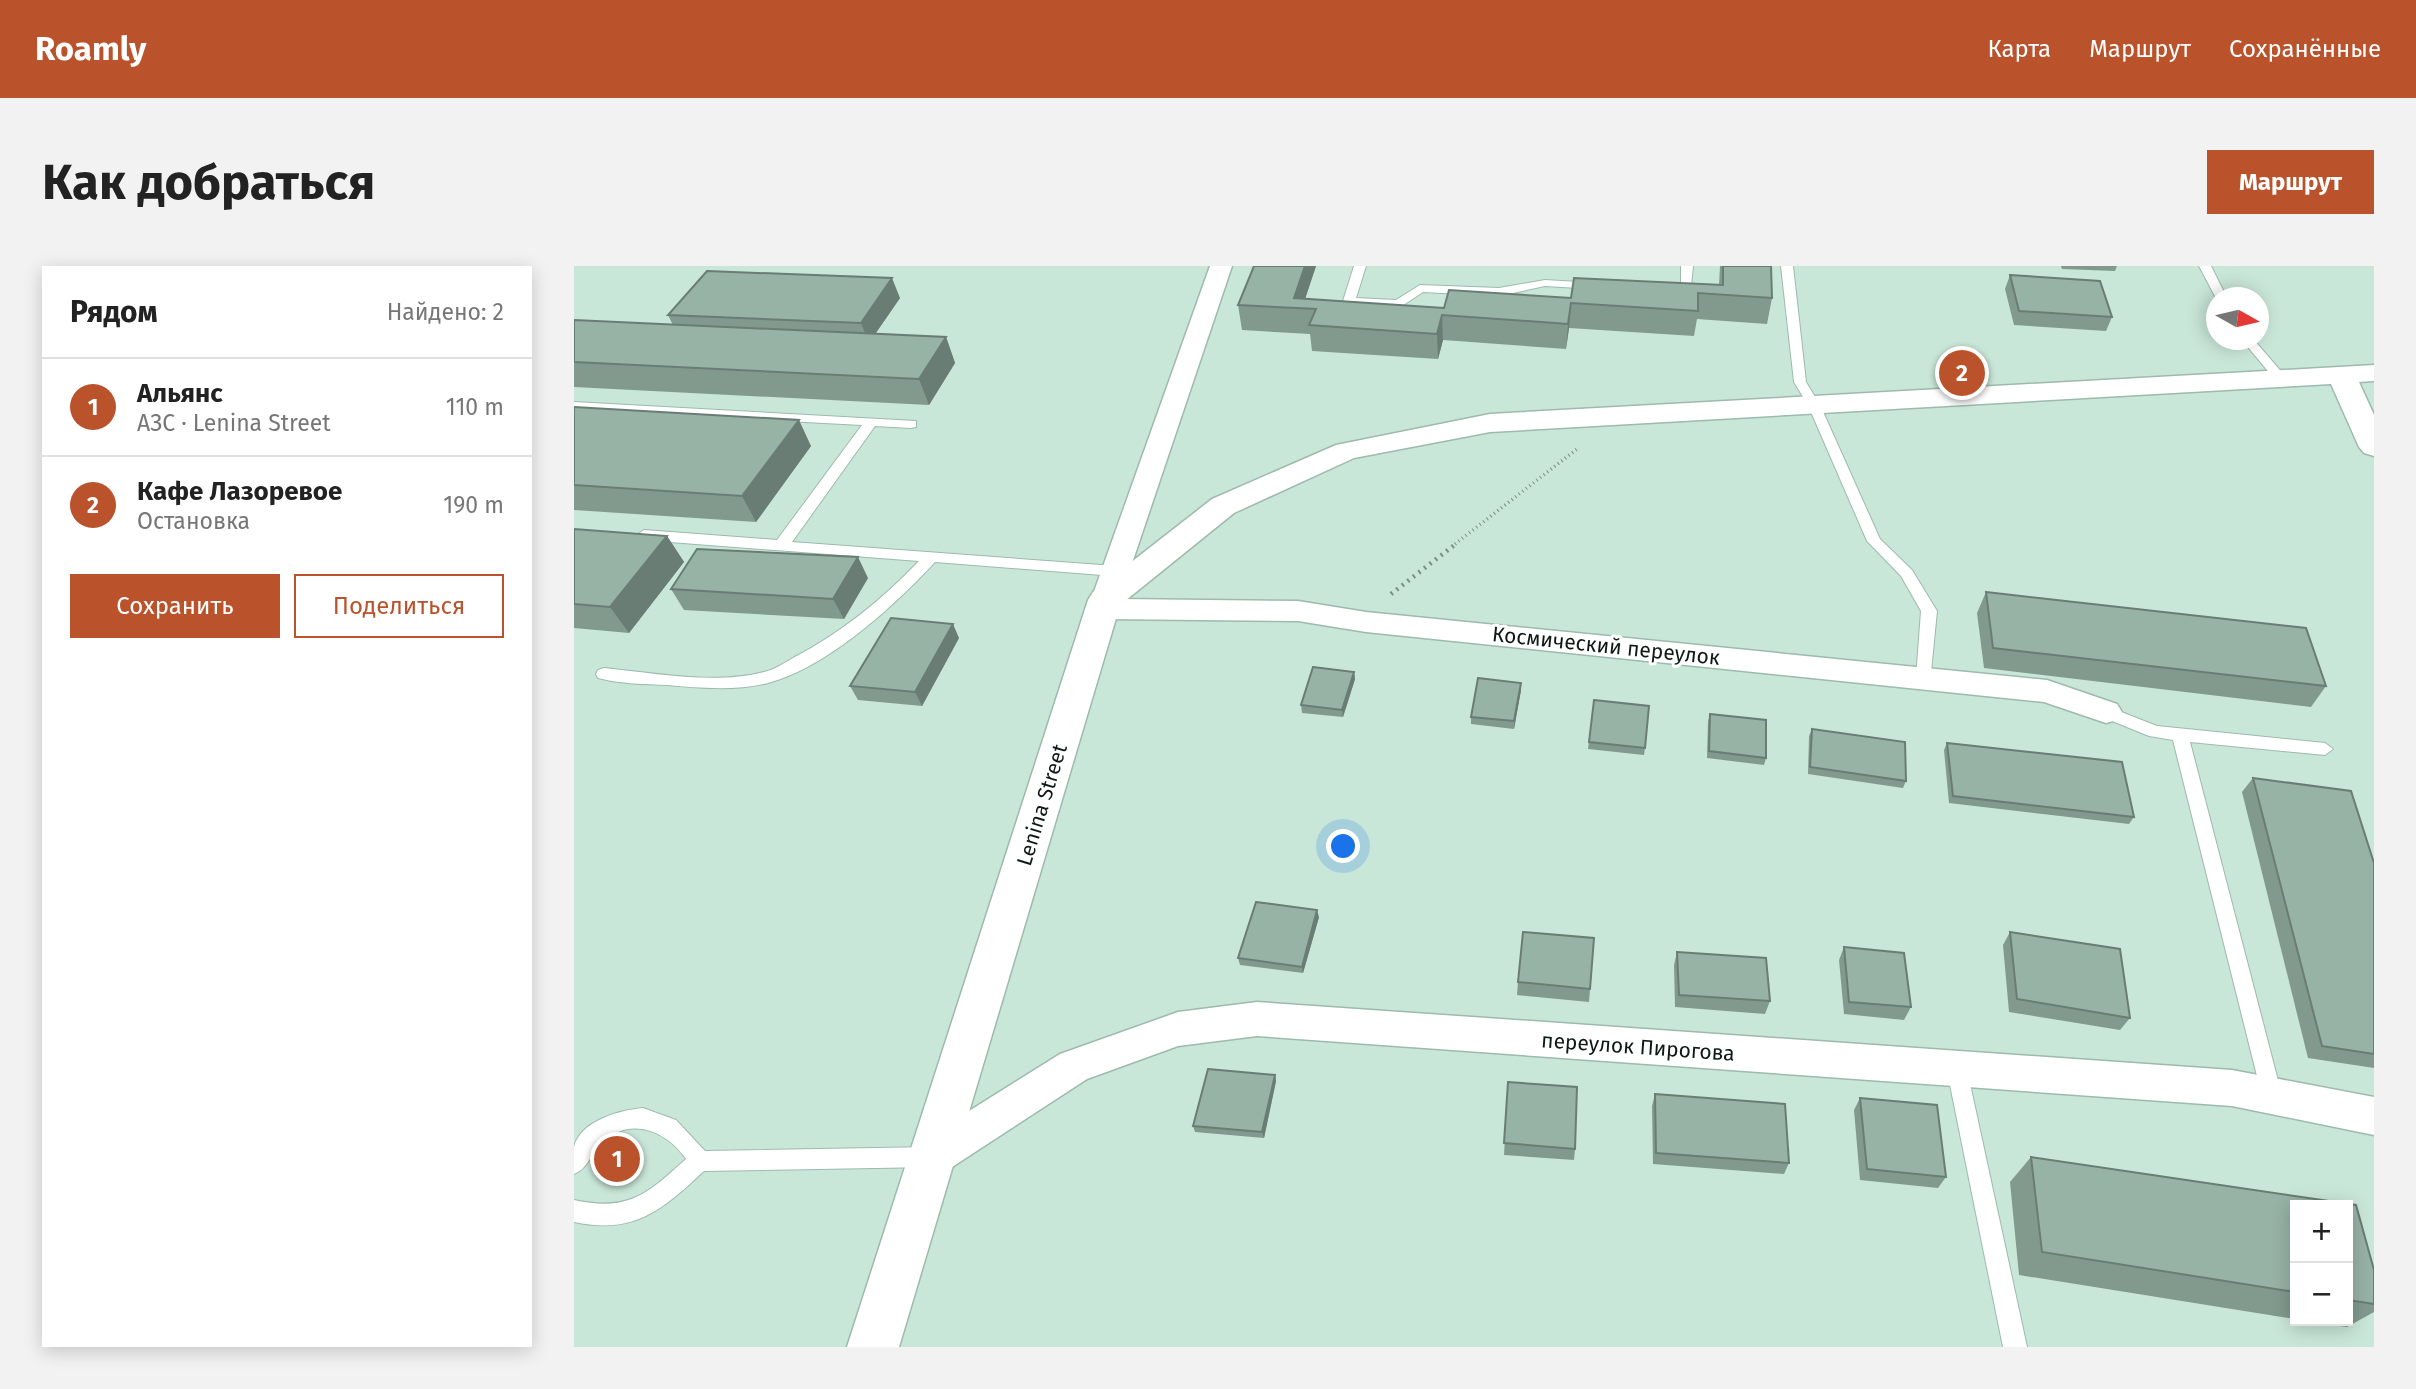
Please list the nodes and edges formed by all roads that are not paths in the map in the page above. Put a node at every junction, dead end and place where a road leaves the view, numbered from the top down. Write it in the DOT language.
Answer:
graph roads {
  1 [pos="1221,266"];
  2 [pos="1360,266"];
  3 [pos="1687,266"];
  4 [pos="1787,266"];
  5 [pos="2205,266"];
  6 [pos="1613,286"];
  7 [pos="2216,287"];
  8 [pos="1654,289"];
  9 [pos="2256,350"];
  10 [pos="2374,373"];
  11 [pos="2342,376"];
  12 [pos="2281,379"];
  13 [pos="1814,405"];
  14 [pos="574,406"];
  15 [pos="871,422"];
  16 [pos="911,424"];
  17 [pos="2374,447"];
  18 [pos="629,534"];
  19 [pos="781,546"];
  20 [pos="931,557"];
  21 [pos="1108,593"];
  22 [pos="604,674"];
  23 [pos="1924,678"];
  24 [pos="2106,712"];
  25 [pos="2180,735"];
  26 [pos="2325,749"];
  27 [pos="1957,1070"];
  28 [pos="2272,1096"];
  29 [pos="2374,1116"];
  30 [pos="932,1157"];
  31 [pos="700,1161"];
  32 [pos="574,1164"];
  33 [pos="574,1211"];
  34 [pos="873,1347"];
  35 [pos="2015,1347"];
  1 -- 21 [label="street, Lenina Street"];
  2 -- 6 [label="lane"];
  3 -- 8 [label="lane"];
  4 -- 13 [label="lane"];
  5 -- 7 [label="lane"];
  9 -- 12 [label="lane"];
  10 -- 11 [label="main road"];
  11 -- 12 [label="main road"];
  11 -- 17 [label="main road"];
  12 -- 13 [label="main road"];
  13 -- 21 [label="main road"];
  13 -- 23 [label="lane"];
  14 -- 15 [label="lane"];
  15 -- 16 [label="lane"];
  15 -- 19 [label="lane"];
  18 -- 19 [label="lane"];
  19 -- 20 [label="lane"];
  20 -- 21 [label="lane"];
  20 -- 22 [label="lane"];
  21 -- 23 [label="street, Космический переулок"];
  21 -- 30 [label="main road, Lenina Street"];
  23 -- 24 [label="street, Космический переулок"];
  24 -- 25 [label="lane"];
  25 -- 26 [label="lane"];
  25 -- 28 [label="lane"];
  27 -- 28 [label="street, переулок Пирогова"];
  27 -- 30 [label="street, переулок Пирогова"];
  27 -- 35 [label="lane"];
  28 -- 29 [label="street, переулок Пирогова"];
  30 -- 31 [label="lane"];
  30 -- 34 [label="main road, Lenina Street"];
  31 -- 32 [label="lane"];
  31 -- 33 [label="lane"];
}
